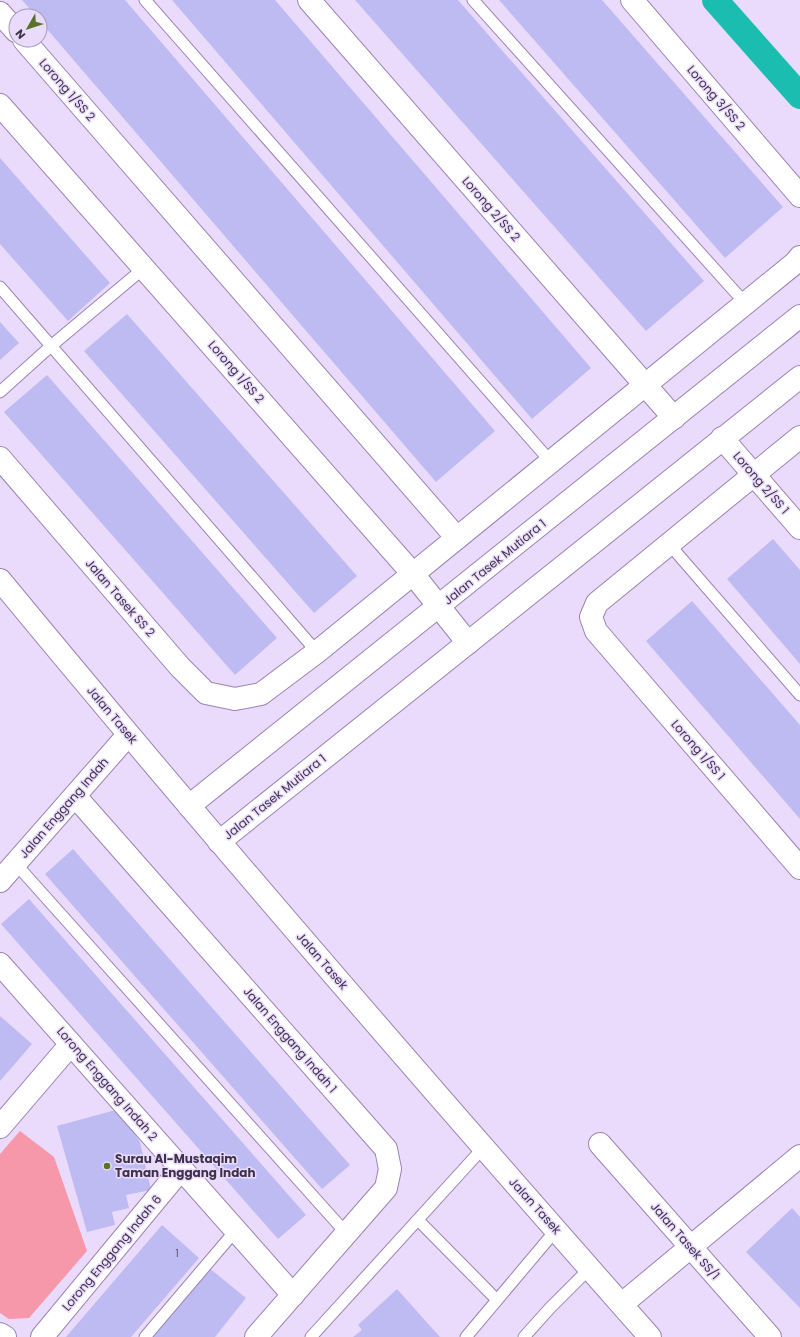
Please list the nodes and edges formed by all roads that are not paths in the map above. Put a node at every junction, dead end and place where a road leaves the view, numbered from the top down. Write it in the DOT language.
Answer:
graph roads {
  1 [pos="145,0"];
  2 [pos="309,0"];
  3 [pos="474,0"];
  4 [pos="632,0"];
  5 [pos="0,13"];
  6 [pos="8,22"];
  7 [pos="31,48"];
  8 [pos="0,105"];
  9 [pos="800,196"];
  10 [pos="800,257"];
  11 [pos="144,268"];
  12 [pos="0,287"];
  13 [pos="745,303"];
  14 [pos="800,316"];
  15 [pos="51,346"];
  16 [pos="800,377"];
  17 [pos="645,385"];
  18 [pos="0,392"];
  19 [pos="674,418"];
  20 [pos="800,437"];
  21 [pos="722,438"];
  22 [pos="0,458"];
  23 [pos="551,462"];
  24 [pos="754,475"];
  25 [pos="800,528"];
  26 [pos="457,538"];
  27 [pos="670,544"];
  28 [pos="413,574"];
  29 [pos="0,580"];
  30 [pos="439,607"];
  31 [pos="468,643"];
  32 [pos="317,652"];
  33 [pos="800,696"];
  34 [pos="128,735"];
  35 [pos="75,796"];
  36 [pos="189,806"];
  37 [pos="219,842"];
  38 [pos="15,864"];
  39 [pos="800,868"];
  40 [pos="0,881"];
  41 [pos="0,964"];
  42 [pos="71,1044"];
  43 [pos="0,1127"];
  44 [pos="600,1144"];
  45 [pos="483,1148"];
  46 [pos="800,1156"];
  47 [pos="182,1169"];
  48 [pos="418,1220"];
  49 [pos="236,1230"];
  50 [pos="556,1230"];
  51 [pos="346,1233"];
  52 [pos="690,1247"];
  53 [pos="590,1268"];
  54 [pos="293,1295"];
  55 [pos="497,1300"];
  56 [pos="622,1304"];
  57 [pos="0,1334"];
  58 [pos="5,1337"];
  59 [pos="42,1337"];
  60 [pos="145,1337"];
  61 [pos="256,1337"];
  62 [pos="311,1337"];
  63 [pos="466,1337"];
  64 [pos="524,1337"];
  65 [pos="650,1337"];
  66 [pos="770,1337"];
  1 -- 23 [label="lane"];
  2 -- 17 [label="street, Lorong 2/SS 2"];
  3 -- 13 [label="lane"];
  4 -- 9 [label="street, Lorong 3/SS 2"];
  5 -- 6 [label="street"];
  7 -- 26 [label="street, Lorong 1/SS 2"];
  8 -- 11 [label="street, Lorong 1/SS 2"];
  10 -- 13 [label="street"];
  11 -- 15 [label="lane"];
  11 -- 28 [label="street, Lorong 1/SS 2"];
  12 -- 15 [label="lane"];
  13 -- 17 [label="street"];
  14 -- 19 [label="street, Jalan Tasek Mutiara 1"];
  15 -- 18 [label="lane"];
  15 -- 32 [label="lane"];
  16 -- 21 [label="street, Jalan Tasek Mutiara 1"];
  17 -- 19 [label="street, Lorong 2/SS 2"];
  17 -- 23 [label="street"];
  19 -- 30 [label="street, Jalan Tasek Mutiara 1"];
  20 -- 24 [label="street"];
  21 -- 24 [label="street, Lorong 2/SS 1"];
  21 -- 31 [label="street, Jalan Tasek Mutiara 1"];
  22 -- 32 [label="street, Jalan Tasek SS 2"];
  23 -- 26 [label="street"];
  24 -- 25 [label="street, Lorong 2/SS 1"];
  24 -- 27 [label="street"];
  26 -- 28 [label="street"];
  27 -- 33 [label="lane"];
  27 -- 39 [label="street, Lorong 1/SS 1"];
  28 -- 30 [label="street, Lorong 1/SS 2"];
  28 -- 32 [label="street"];
  29 -- 34 [label="street, Jalan Tasek"];
  30 -- 31 [label="street, Lorong 1/SS 2"];
  30 -- 36 [label="street, Jalan Tasek Mutiara 1"];
  31 -- 37 [label="street, Jalan Tasek Mutiara 1"];
  34 -- 35 [label="street, Jalan Enggang Indah"];
  34 -- 36 [label="street, Jalan Tasek"];
  35 -- 38 [label="street, Jalan Enggang Indah"];
  35 -- 51 [label="street, Jalan Enggang Indah 1"];
  36 -- 37 [label="street, Jalan Tasek"];
  37 -- 45 [label="street, Jalan Tasek"];
  38 -- 40 [label="street, Jalan Enggang Indah"];
  38 -- 51 [label="lane"];
  41 -- 42 [label="street, Lorong Enggang Indah 2"];
  42 -- 43 [label="street"];
  42 -- 47 [label="street, Lorong Enggang Indah 2"];
  44 -- 52 [label="street, Jalan Tasek SS/1"];
  45 -- 48 [label="lane"];
  45 -- 50 [label="street, Jalan Tasek"];
  46 -- 52 [label="street"];
  47 -- 49 [label="street, Lorong Enggang Indah 2"];
  47 -- 59 [label="street, Lorong Enggang Indah 6"];
  48 -- 55 [label="lane"];
  48 -- 62 [label="lane"];
  49 -- 54 [label="street, Lorong Enggang Indah 2"];
  49 -- 60 [label="lane"];
  50 -- 53 [label="street, Jalan Tasek"];
  50 -- 55 [label="lane"];
  51 -- 54 [label="street, Jalan Enggang Indah 1"];
  52 -- 56 [label="street"];
  52 -- 66 [label="street, Jalan Tasek SS/1"];
  53 -- 56 [label="street, Jalan Tasek"];
  53 -- 64 [label="lane"];
  54 -- 61 [label="street, Jalan Enggang Indah 1"];
  55 -- 63 [label="lane"];
  56 -- 65 [label="street, Jalan Tasek"];
  57 -- 58 [label="street"];
}
